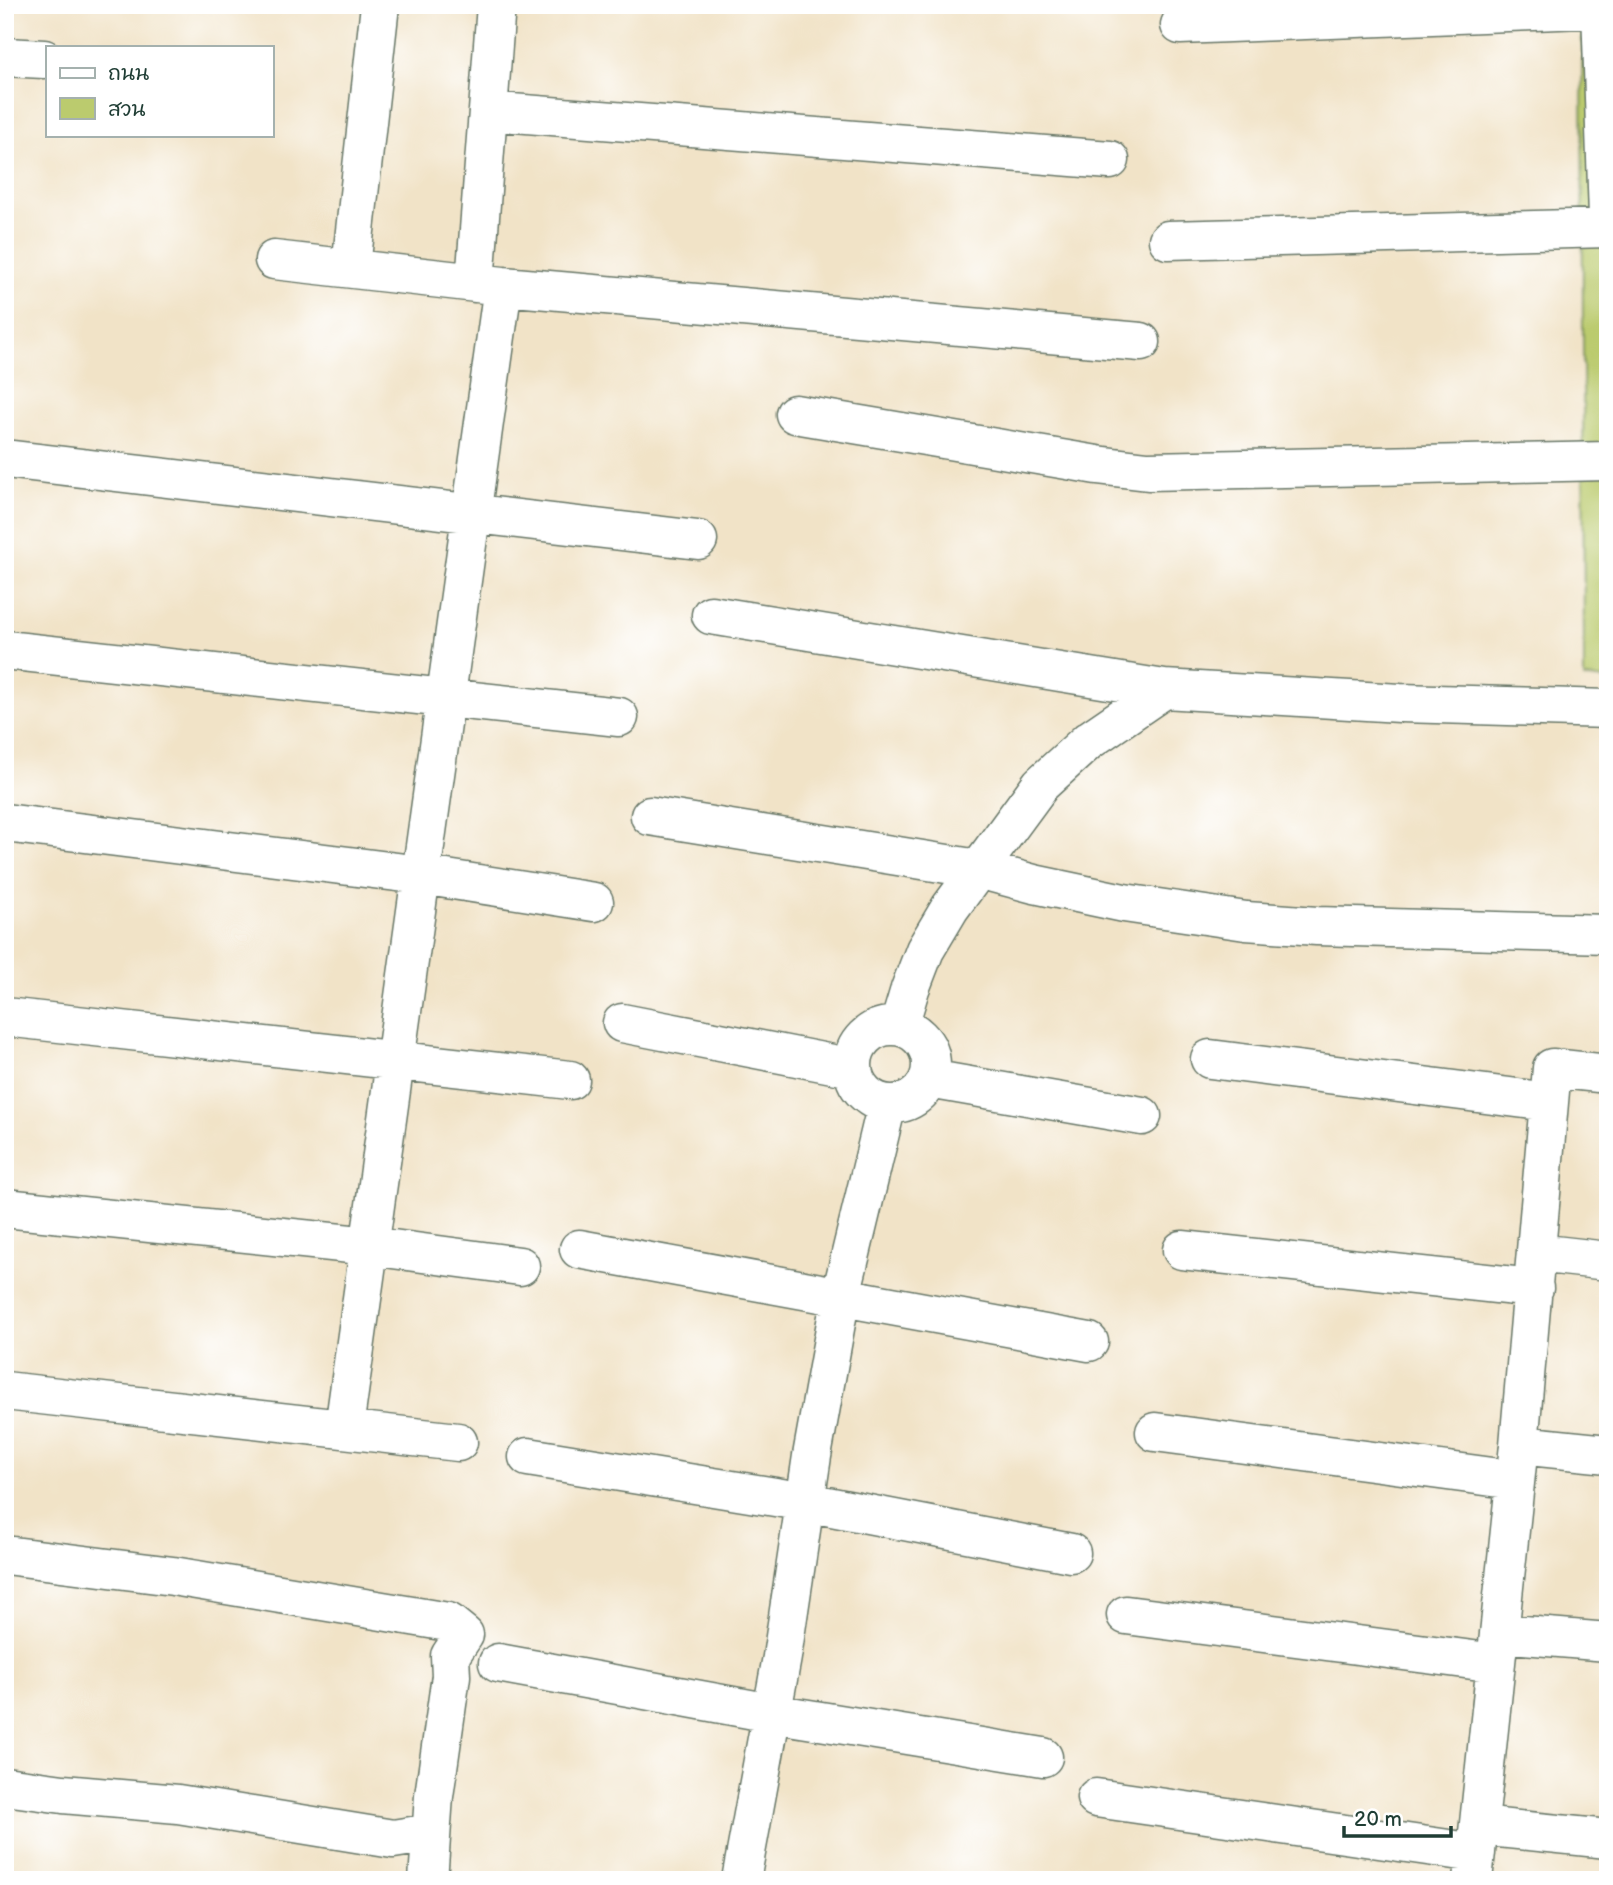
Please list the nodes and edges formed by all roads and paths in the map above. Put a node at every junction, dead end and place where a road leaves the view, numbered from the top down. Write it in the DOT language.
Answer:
graph roads {
  1 [pos="380,5"];
  2 [pos="496,5"];
  3 [pos="1604,8"];
  4 [pos="1180,25"];
  5 [pos="5,57"];
  6 [pos="44,59"];
  7 [pos="488,111"];
  8 [pos="1110,160"];
  9 [pos="1608,217"];
  10 [pos="1608,228"];
  11 [pos="1168,240"];
  12 [pos="274,260"];
  13 [pos="351,267"];
  14 [pos="489,285"];
  15 [pos="1141,342"];
  16 [pos="795,414"];
  17 [pos="5,459"];
  18 [pos="1608,461"];
  19 [pos="471,514"];
  20 [pos="698,540"];
  21 [pos="711,615"];
  22 [pos="5,650"];
  23 [pos="1164,689"];
  24 [pos="446,698"];
  25 [pos="1608,709"];
  26 [pos="619,718"];
  27 [pos="650,816"];
  28 [pos="5,823"];
  29 [pos="978,869"];
  30 [pos="421,875"];
  31 [pos="594,902"];
  32 [pos="1608,934"];
  33 [pos="5,1017"];
  34 [pos="622,1024"];
  35 [pos="900,1026"];
  36 [pos="395,1059"];
  37 [pos="1210,1059"];
  38 [pos="853,1068"];
  39 [pos="1608,1074"];
  40 [pos="929,1079"];
  41 [pos="570,1080"];
  42 [pos="1549,1102"];
  43 [pos="887,1104"];
  44 [pos="1142,1116"];
  45 [pos="5,1208"];
  46 [pos="370,1246"];
  47 [pos="579,1249"];
  48 [pos="1182,1250"];
  49 [pos="1608,1261"];
  50 [pos="520,1266"];
  51 [pos="1535,1271"];
  52 [pos="841,1295"];
  53 [pos="1089,1342"];
  54 [pos="5,1391"];
  55 [pos="344,1428"];
  56 [pos="1154,1432"];
  57 [pos="458,1442"];
  58 [pos="1608,1454"];
  59 [pos="528,1457"];
  60 [pos="1517,1462"];
  61 [pos="806,1502"];
  62 [pos="1071,1553"];
  63 [pos="5,1555"];
  64 [pos="1126,1615"];
  65 [pos="1608,1642"];
  66 [pos="1498,1648"];
  67 [pos="498,1663"];
  68 [pos="771,1713"];
  69 [pos="1043,1757"];
  70 [pos="5,1786"];
  71 [pos="1096,1798"];
  72 [pos="431,1833"];
  73 [pos="1608,1839"];
  74 [pos="1476,1853"];
  75 [pos="428,1880"];
  76 [pos="741,1880"];
  1 -- 13 [label="street"];
  2 -- 7 [label="street"];
  3 -- 4 [label="street"];
  3 -- 9 [label="street"];
  5 -- 6 [label="street"];
  7 -- 8 [label="street"];
  7 -- 14 [label="street"];
  10 -- 11 [label="street"];
  12 -- 13 [label="street"];
  13 -- 14 [label="street"];
  14 -- 15 [label="street"];
  14 -- 19 [label="street"];
  16 -- 18 [label="street"];
  17 -- 19 [label="street"];
  19 -- 20 [label="street"];
  19 -- 24 [label="street"];
  21 -- 23 [label="street"];
  22 -- 24 [label="street"];
  23 -- 25 [label="street"];
  23 -- 29 [label="street"];
  24 -- 26 [label="street"];
  24 -- 30 [label="street"];
  27 -- 29 [label="street"];
  28 -- 30 [label="street"];
  29 -- 32 [label="street"];
  29 -- 35 [label="street"];
  30 -- 31 [label="street"];
  30 -- 36 [label="street"];
  33 -- 36 [label="street"];
  34 -- 38 [label="street"];
  35 -- 38 [label="street"];
  35 -- 40 [label="street"];
  36 -- 41 [label="street"];
  36 -- 46 [label="street"];
  37 -- 42 [label="street"];
  38 -- 43 [label="street"];
  39 -- 42 [label="street"];
  40 -- 43 [label="street"];
  40 -- 44 [label="street"];
  42 -- 51 [label="street"];
  43 -- 52 [label="street"];
  45 -- 46 [label="street"];
  46 -- 50 [label="street"];
  46 -- 55 [label="street"];
  47 -- 52 [label="street"];
  48 -- 51 [label="street"];
  49 -- 51 [label="street"];
  51 -- 60 [label="street"];
  52 -- 53 [label="street"];
  52 -- 61 [label="street"];
  54 -- 55 [label="street"];
  55 -- 57 [label="street"];
  56 -- 60 [label="street"];
  58 -- 60 [label="street"];
  59 -- 61 [label="street"];
  60 -- 66 [label="street"];
  61 -- 62 [label="street"];
  61 -- 68 [label="street"];
  63 -- 72 [label="street"];
  64 -- 66 [label="street"];
  65 -- 66 [label="street"];
  66 -- 74 [label="street"];
  67 -- 68 [label="street"];
  68 -- 69 [label="street"];
  68 -- 76 [label="street"];
  70 -- 72 [label="street"];
  71 -- 74 [label="street"];
  72 -- 75 [label="street"];
  73 -- 74 [label="street"];
}
